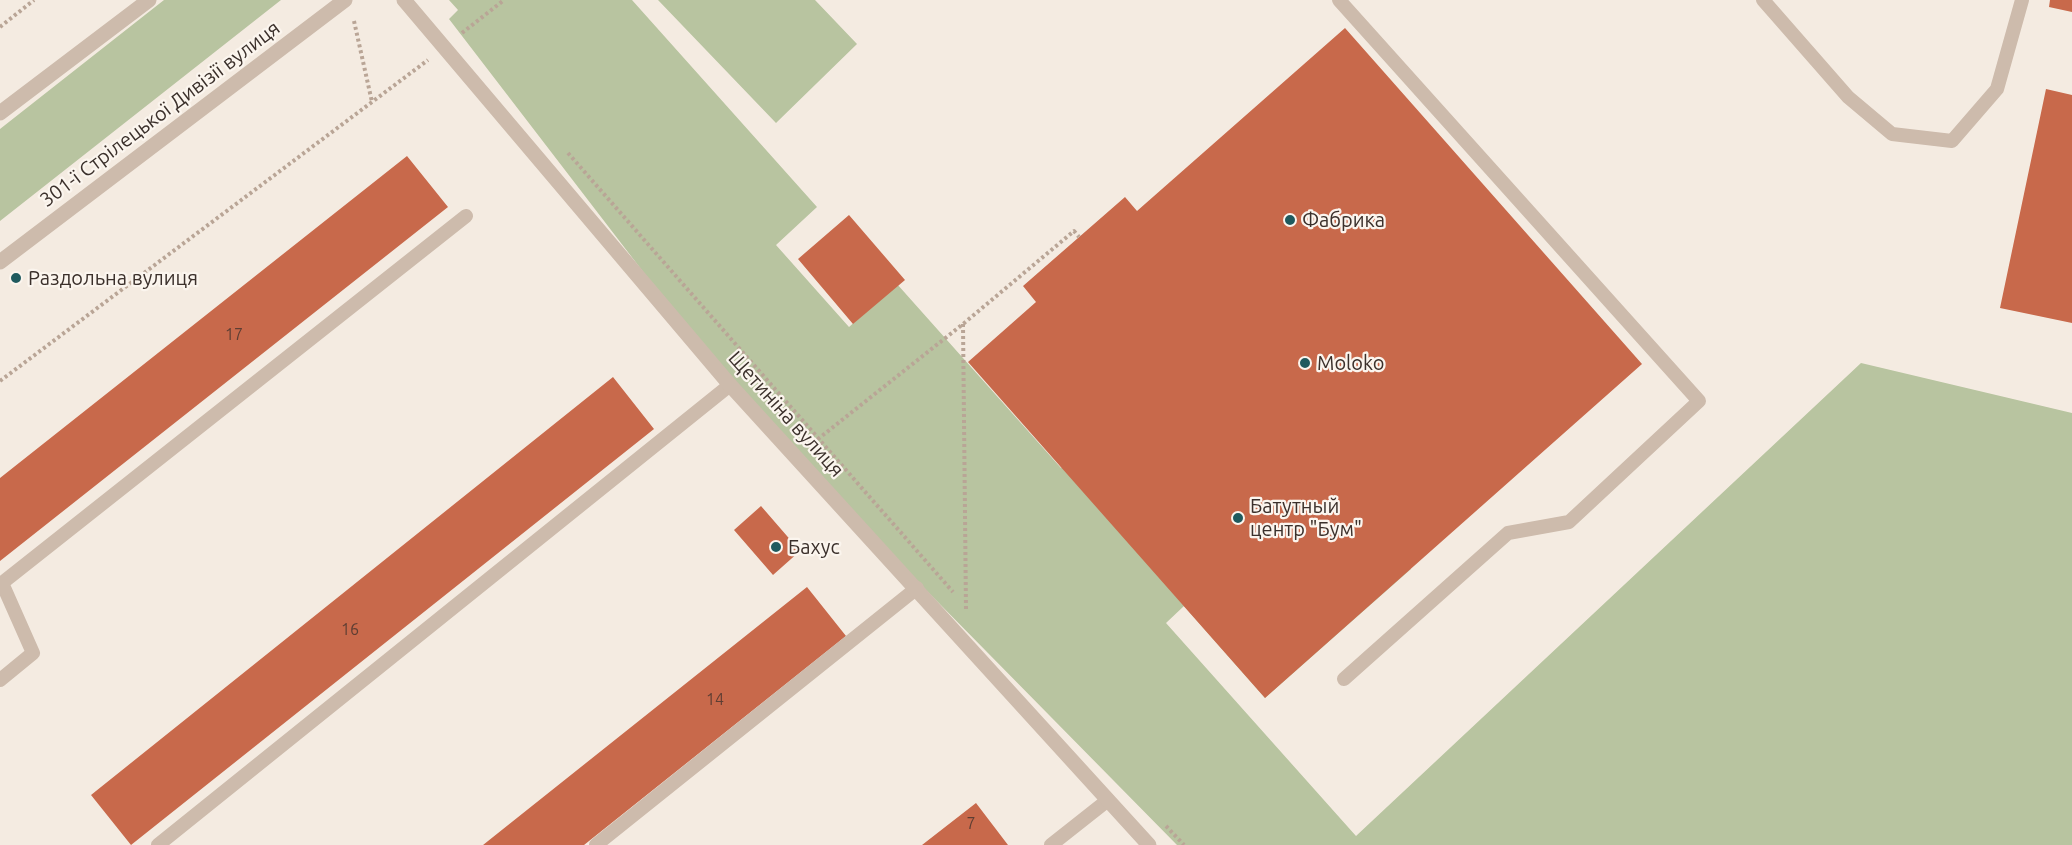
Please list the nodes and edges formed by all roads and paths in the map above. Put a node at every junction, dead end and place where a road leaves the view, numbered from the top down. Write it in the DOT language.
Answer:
graph roads {
  1 [pos="34,0"];
  2 [pos="149,0"];
  3 [pos="404,0"];
  4 [pos="504,0"];
  5 [pos="1339,0"];
  6 [pos="1763,0"];
  7 [pos="2022,0"];
  8 [pos="342,2"];
  9 [pos="0,27"];
  10 [pos="464,32"];
  11 [pos="472,41"];
  12 [pos="444,48"];
  13 [pos="372,102"];
  14 [pos="0,113"];
  15 [pos="562,147"];
  16 [pos="466,216"];
  17 [pos="1079,237"];
  18 [pos="0,262"];
  19 [pos="963,324"];
  20 [pos="0,381"];
  21 [pos="730,385"];
  22 [pos="819,437"];
  23 [pos="795,457"];
  24 [pos="917,588"];
  25 [pos="966,607"];
  26 [pos="974,616"];
  27 [pos="967,647"];
  28 [pos="1344,679"];
  29 [pos="0,680"];
  30 [pos="1108,800"];
  31 [pos="1159,819"];
  32 [pos="158,845"];
  33 [pos="596,845"];
  34 [pos="1051,845"];
  35 [pos="1149,845"];
  36 [pos="1184,845"];
  1 -- 9 [label="path"];
  2 -- 14 [label="street"];
  3 -- 12 [label="street, Щетиніна вулиця"];
  4 -- 10 [label="path"];
  5 -- 28 [label="lane"];
  6 -- 7 [label="lane"];
  8 -- 13 [label="path"];
  8 -- 18 [label="street, 301-ї Стрілецької Дивізії вулиця"];
  10 -- 11 [label="path"];
  10 -- 12 [label="path"];
  12 -- 13 [label="path"];
  12 -- 21 [label="street, Щетиніна вулиця"];
  13 -- 20 [label="path"];
  15 -- 22 [label="path"];
  16 -- 29 [label="lane"];
  17 -- 19 [label="path"];
  19 -- 22 [label="path"];
  19 -- 25 [label="path"];
  21 -- 23 [label="street, Щетиніна вулиця"];
  21 -- 32 [label="lane"];
  22 -- 23 [label="path"];
  22 -- 25 [label="path"];
  23 -- 24 [label="street, Щетиніна вулиця"];
  24 -- 27 [label="street, Щетиніна вулиця"];
  24 -- 33 [label="lane"];
  25 -- 26 [label="path"];
  25 -- 27 [label="path"];
  27 -- 30 [label="street, Щетиніна вулиця"];
  30 -- 34 [label="lane"];
  30 -- 35 [label="street, Щетиніна вулиця"];
  31 -- 36 [label="path"];
}
